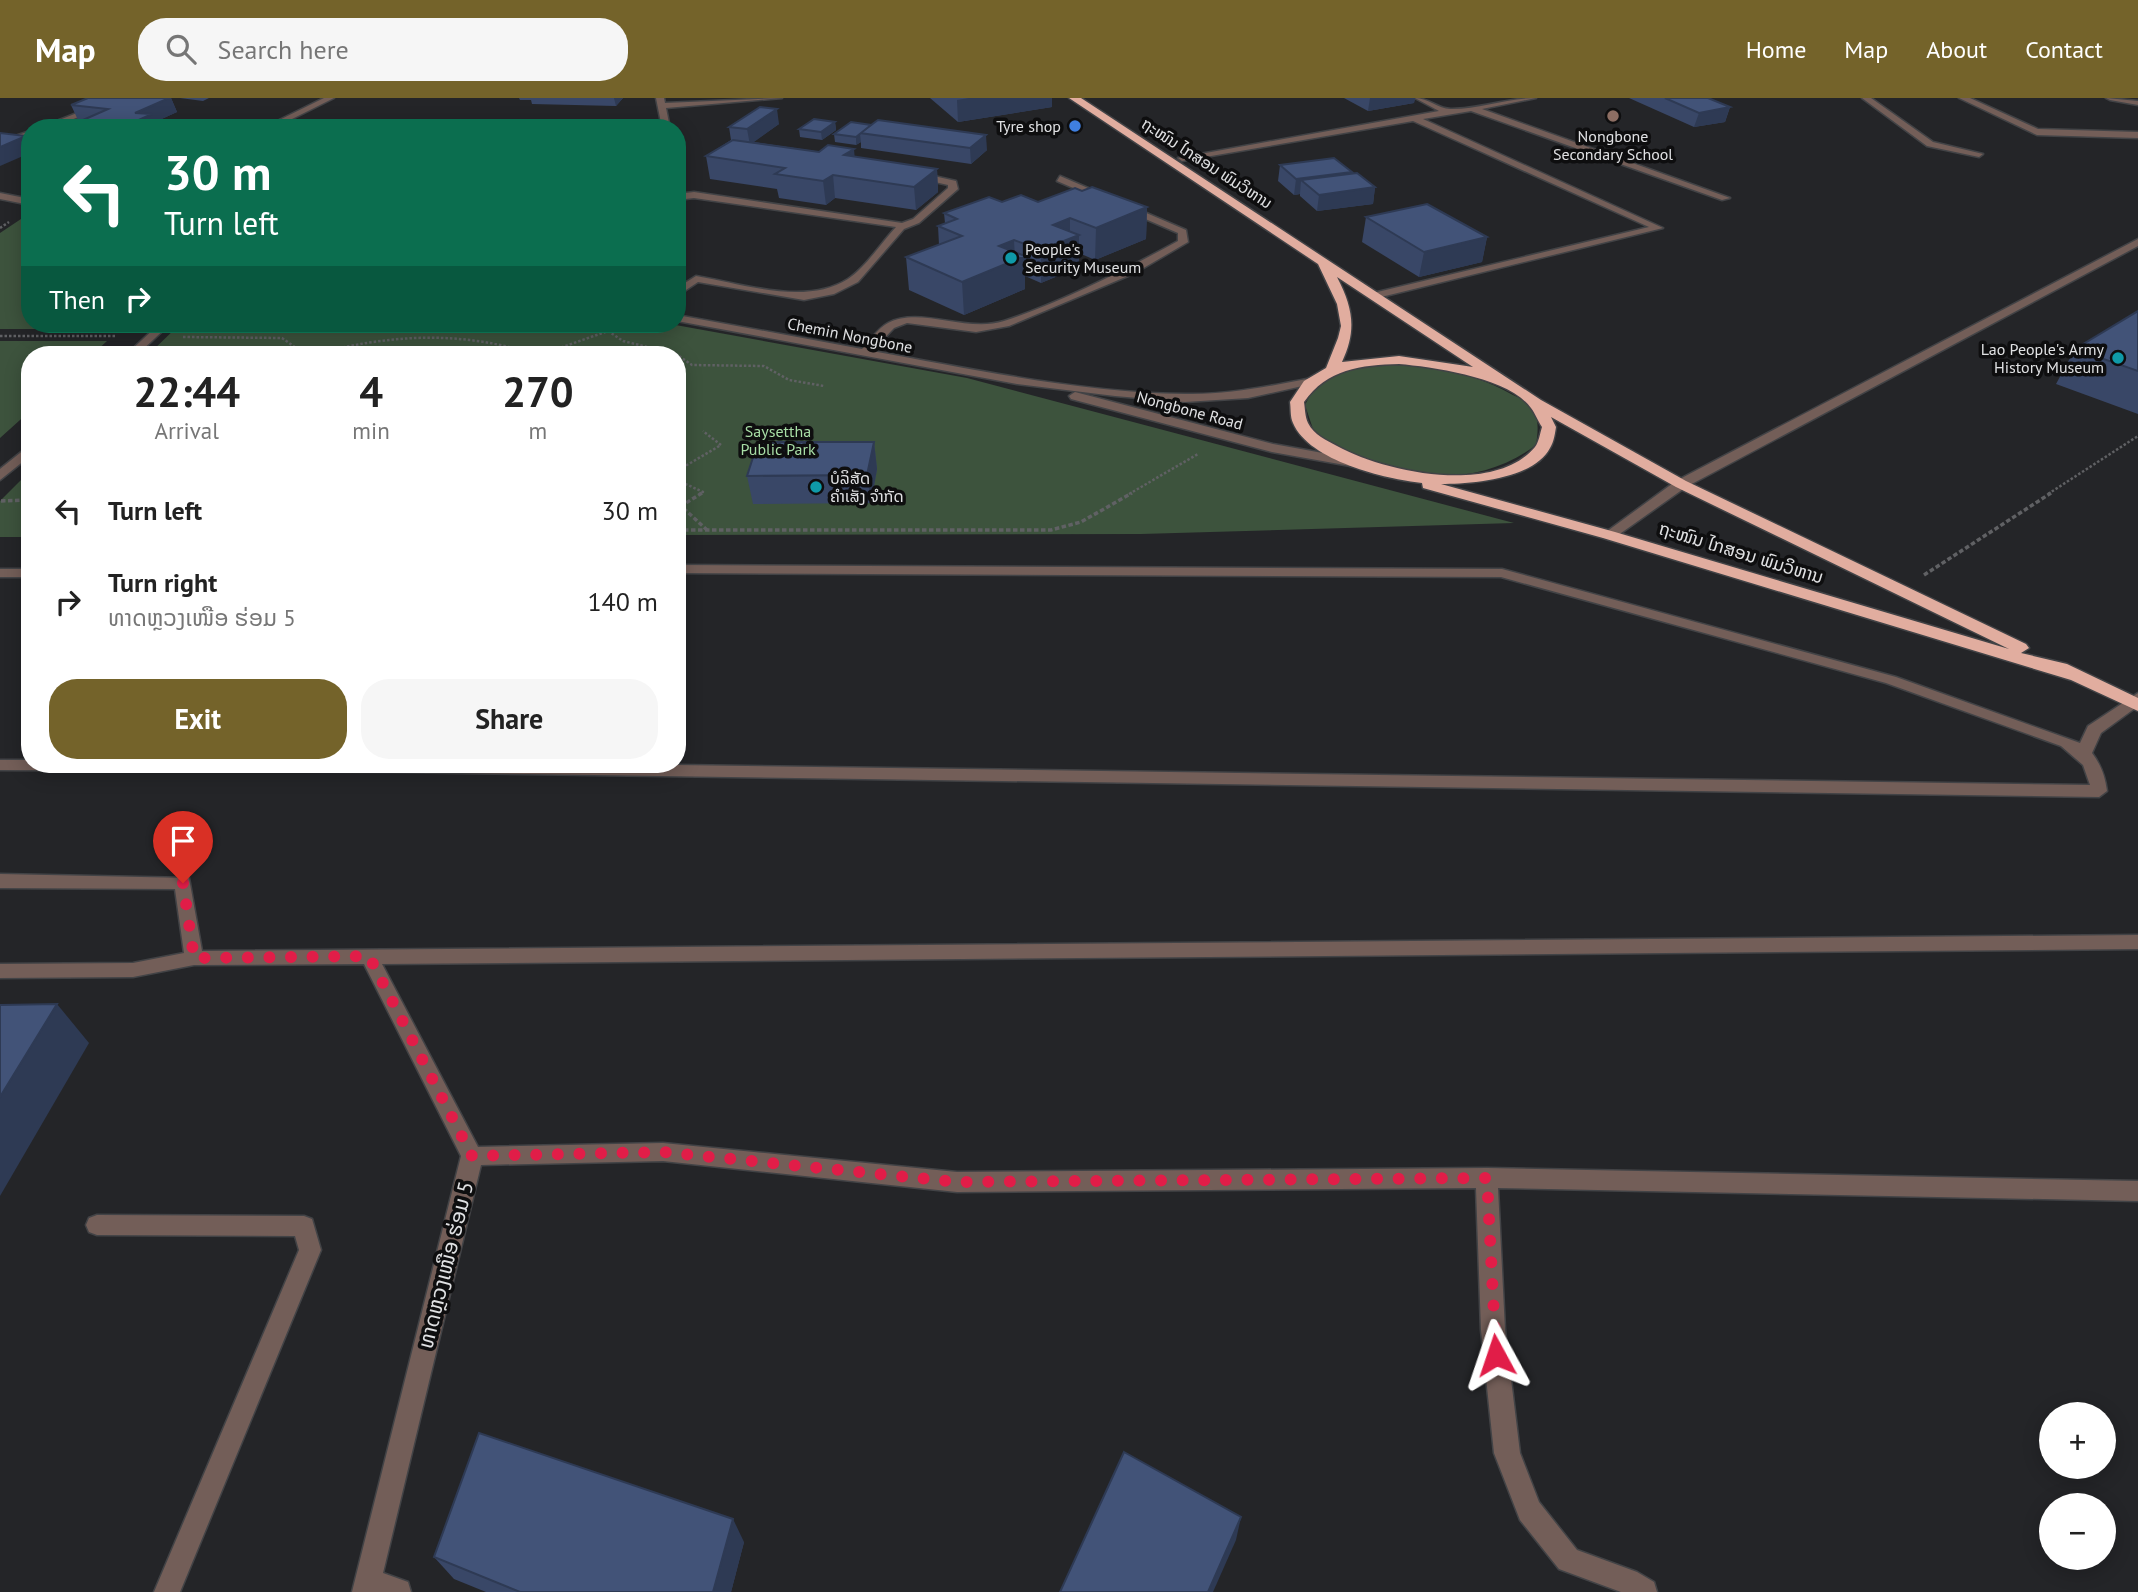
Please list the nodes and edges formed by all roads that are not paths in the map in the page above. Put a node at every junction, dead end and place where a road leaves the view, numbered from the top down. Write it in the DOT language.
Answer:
graph roads {
  1 [pos="122,98"];
  2 [pos="778,98"];
  3 [pos="1074,98"];
  4 [pos="1091,98"];
  5 [pos="1419,98"];
  6 [pos="1532,98"];
  7 [pos="1866,98"];
  8 [pos="1963,98"];
  9 [pos="2109,98"];
  10 [pos="327,99"];
  11 [pos="661,102"];
  12 [pos="2138,103"];
  13 [pos="1473,109"];
  14 [pos="1449,113"];
  15 [pos="67,119"];
  16 [pos="286,119"];
  17 [pos="1415,119"];
  18 [pos="2138,135"];
  19 [pos="21,136"];
  20 [pos="0,144"];
  21 [pos="1979,154"];
  22 [pos="1182,158"];
  23 [pos="903,174"];
  24 [pos="1060,179"];
  25 [pos="0,196"];
  26 [pos="686,196"];
  27 [pos="1725,198"];
  28 [pos="21,200"];
  29 [pos="901,227"];
  30 [pos="2138,242"];
  31 [pos="1321,258"];
  32 [pos="686,277"];
  33 [pos="696,279"];
  34 [pos="686,286"];
  35 [pos="1373,296"];
  36 [pos="686,320"];
  37 [pos="154,333"];
  38 [pos="140,346"];
  39 [pos="861,353"];
  40 [pos="845,366"];
  41 [pos="1332,370"];
  42 [pos="1312,380"];
  43 [pos="1017,381"];
  44 [pos="1508,386"];
  45 [pos="1536,403"];
  46 [pos="21,457"];
  47 [pos="1356,463"];
  48 [pos="1395,475"];
  49 [pos="0,476"];
  50 [pos="1681,484"];
  51 [pos="1609,535"];
  52 [pos="686,569"];
  53 [pos="0,573"];
  54 [pos="21,573"];
  55 [pos="2074,675"];
  56 [pos="2136,702"];
  57 [pos="2084,753"];
  58 [pos="0,765"];
  59 [pos="21,765"];
  60 [pos="686,770"];
  61 [pos="0,881"];
  62 [pos="2138,942"];
  63 [pos="369,956"];
  64 [pos="194,958"];
  65 [pos="0,971"];
  66 [pos="472,1156"];
  67 [pos="1487,1178"];
  68 [pos="2138,1191"];
  69 [pos="97,1225"];
  70 [pos="367,1586"];
  71 [pos="167,1592"];
  72 [pos="398,1592"];
  73 [pos="1644,1592"];
  1 -- 15 [label="street"];
  2 -- 11 [label="street"];
  3 -- 31 [label="highway, ຖະໜົນ ໄກສອນ ພົມວິຫານ"];
  4 -- 22 [label="highway, ຖະໜົນ ໄກສອນ ພົມວິຫານ"];
  5 -- 14 [label="street"];
  6 -- 13 [label="street"];
  7 -- 21 [label="street"];
  8 -- 18 [label="street"];
  9 -- 12 [label="street"];
  10 -- 16 [label="street"];
  13 -- 14 [label="street"];
  13 -- 27 [label="street"];
  14 -- 17 [label="street"];
  17 -- 22 [label="street"];
  17 -- 35 [label="street"];
  19 -- 20 [label="street"];
  22 -- 31 [label="highway, ຖະໜົນ ໄກສອນ ພົມວິຫານ"];
  23 -- 29 [label="street"];
  24 -- 39 [label="street"];
  25 -- 28 [label="street"];
  26 -- 29 [label="street"];
  29 -- 33 [label="street"];
  30 -- 50 [label="street"];
  31 -- 35 [label="highway, ຖະໜົນ ໄກສອນ ພົມວິຫານ"];
  31 -- 41 [label="highway, ຖະໜົນ ໄກສອນ ພົມວິຫານ"];
  32 -- 33 [label="street"];
  33 -- 34 [label="street"];
  35 -- 44 [label="highway, ຖະໜົນ ໄກສອນ ພົມວິຫານ"];
  36 -- 39 [label="street, Chemin Nongbone"];
  37 -- 38 [label="street"];
  39 -- 40 [label="street"];
  39 -- 43 [label="street, Chemin Nongbone"];
  41 -- 42 [label="highway"];
  41 -- 44 [label="highway"];
  42 -- 43 [label="street"];
  42 -- 47 [label="highway"];
  43 -- 47 [label="street, Nongbone Road"];
  44 -- 45 [label="highway, ຖະໜົນ ໄກສອນ ພົມວິຫານ"];
  45 -- 48 [label="highway"];
  45 -- 50 [label="highway, ຖະໜົນ ໄກສອນ ພົມວິຫານ"];
  46 -- 49 [label="street"];
  47 -- 48 [label="highway"];
  48 -- 51 [label="highway, ຖະໜົນ ໄກສອນ ພົມວິຫານ"];
  50 -- 51 [label="street"];
  50 -- 55 [label="highway, ຖະໜົນ ໄກສອນ ພົມວິຫານ"];
  51 -- 55 [label="highway, ຖະໜົນ ໄກສອນ ພົມວິຫານ"];
  52 -- 57 [label="street"];
  53 -- 54 [label="street"];
  55 -- 56 [label="highway, ຖະໜົນ ໄກສອນ ພົມວິຫານ"];
  56 -- 57 [label="street"];
  57 -- 60 [label="street"];
  58 -- 59 [label="street"];
  61 -- 64 [label="street"];
  62 -- 63 [label="street"];
  63 -- 64 [label="street"];
  63 -- 66 [label="street"];
  64 -- 65 [label="street"];
  66 -- 67 [label="street"];
  66 -- 70 [label="street, ທາດຫຼວງເໜືອ ຮ່ອມ 5"];
  67 -- 68 [label="street"];
  67 -- 73 [label="street"];
  69 -- 71 [label="street"];
  70 -- 72 [label="street"];
}
